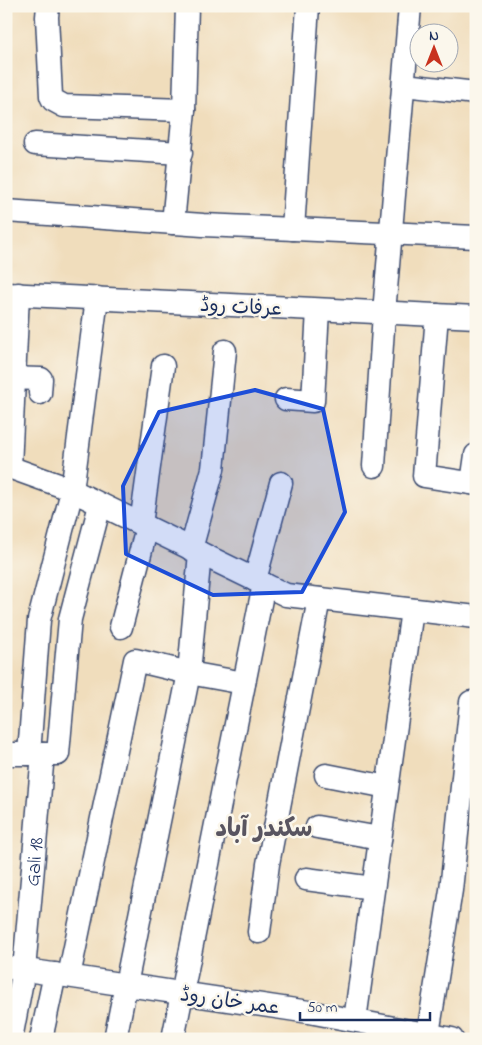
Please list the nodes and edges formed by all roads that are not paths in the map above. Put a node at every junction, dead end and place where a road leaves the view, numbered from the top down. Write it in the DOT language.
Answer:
graph roads {
  1 [pos="48,6"];
  2 [pos="187,6"];
  3 [pos="308,6"];
  4 [pos="410,6"];
  5 [pos="404,85"];
  6 [pos="476,93"];
  7 [pos="184,110"];
  8 [pos="35,144"];
  9 [pos="181,153"];
  10 [pos="6,211"];
  11 [pos="173,223"];
  12 [pos="293,229"];
  13 [pos="391,233"];
  14 [pos="476,237"];
  15 [pos="12,294"];
  16 [pos="98,298"];
  17 [pos="318,310"];
  18 [pos="384,313"];
  19 [pos="437,315"];
  20 [pos="476,316"];
  21 [pos="225,351"];
  22 [pos="162,366"];
  23 [pos="10,378"];
  24 [pos="40,393"];
  25 [pos="286,399"];
  26 [pos="476,455"];
  27 [pos="374,466"];
  28 [pos="8,467"];
  29 [pos="281,482"];
  30 [pos="474,483"];
  31 [pos="72,491"];
  32 [pos="100,505"];
  33 [pos="144,526"];
  34 [pos="195,551"];
  35 [pos="260,582"];
  36 [pos="319,599"];
  37 [pos="412,610"];
  38 [pos="476,617"];
  39 [pos="121,627"];
  40 [pos="189,673"];
  41 [pos="244,683"];
  42 [pos="471,702"];
  43 [pos="472,727"];
  44 [pos="6,754"];
  45 [pos="36,754"];
  46 [pos="470,770"];
  47 [pos="326,775"];
  48 [pos="387,787"];
  49 [pos="317,828"];
  50 [pos="467,829"];
  51 [pos="380,838"];
  52 [pos="306,879"];
  53 [pos="373,888"];
  54 [pos="259,932"];
  55 [pos="15,968"];
  56 [pos="62,975"];
  57 [pos="127,985"];
  58 [pos="181,993"];
  59 [pos="355,1020"];
  60 [pos="428,1034"];
  61 [pos="11,1039"];
  62 [pos="41,1039"];
  63 [pos="115,1039"];
  64 [pos="173,1039"];
  65 [pos="452,1039"];
  1 -- 7 [label="street"];
  2 -- 7 [label="street"];
  3 -- 12 [label="street"];
  4 -- 5 [label="street"];
  5 -- 6 [label="street"];
  5 -- 13 [label="street"];
  7 -- 9 [label="street"];
  8 -- 9 [label="street"];
  9 -- 11 [label="street"];
  10 -- 11 [label="street"];
  11 -- 12 [label="street"];
  12 -- 13 [label="street"];
  13 -- 14 [label="street"];
  13 -- 18 [label="street"];
  15 -- 16 [label="street, عرفات روڈ"];
  15 -- 23 [label="street"];
  16 -- 17 [label="street, عرفات روڈ"];
  16 -- 31 [label="street, Gali 18"];
  17 -- 18 [label="street, عرفات روڈ"];
  17 -- 25 [label="street"];
  18 -- 19 [label="street, عرفات روڈ"];
  18 -- 27 [label="street"];
  19 -- 20 [label="street, عرفات روڈ"];
  19 -- 30 [label="street"];
  21 -- 34 [label="street"];
  22 -- 33 [label="street"];
  23 -- 24 [label="street"];
  23 -- 28 [label="street"];
  26 -- 30 [label="street"];
  28 -- 31 [label="street"];
  29 -- 35 [label="street"];
  31 -- 32 [label="street"];
  31 -- 45 [label="street, Gali 18"];
  32 -- 33 [label="street"];
  32 -- 45 [label="street"];
  33 -- 34 [label="street"];
  33 -- 39 [label="street"];
  34 -- 35 [label="street"];
  34 -- 40 [label="street"];
  35 -- 36 [label="street"];
  35 -- 41 [label="street"];
  36 -- 37 [label="street"];
  36 -- 54 [label="street"];
  37 -- 38 [label="street"];
  37 -- 48 [label="street"];
  40 -- 41 [label="street"];
  40 -- 56 [label="street"];
  40 -- 57 [label="street"];
  41 -- 58 [label="street"];
  42 -- 43 [label="street"];
  43 -- 46 [label="street"];
  44 -- 45 [label="street"];
  45 -- 55 [label="street, Gali 18"];
  46 -- 50 [label="street"];
  47 -- 48 [label="street"];
  48 -- 51 [label="street"];
  49 -- 51 [label="street"];
  50 -- 60 [label="street"];
  51 -- 53 [label="street"];
  52 -- 53 [label="street"];
  53 -- 59 [label="street"];
  55 -- 56 [label="street, عمر خان روڈ"];
  55 -- 61 [label="street, Gali 18"];
  56 -- 57 [label="street, عمر خان روڈ"];
  56 -- 62 [label="street"];
  57 -- 58 [label="street, عمر خان روڈ"];
  57 -- 63 [label="street"];
  58 -- 59 [label="street, عمر خان روڈ"];
  58 -- 64 [label="street"];
  59 -- 60 [label="street, عمر خان روڈ"];
  60 -- 65 [label="street, عمر خان روڈ"];
}
